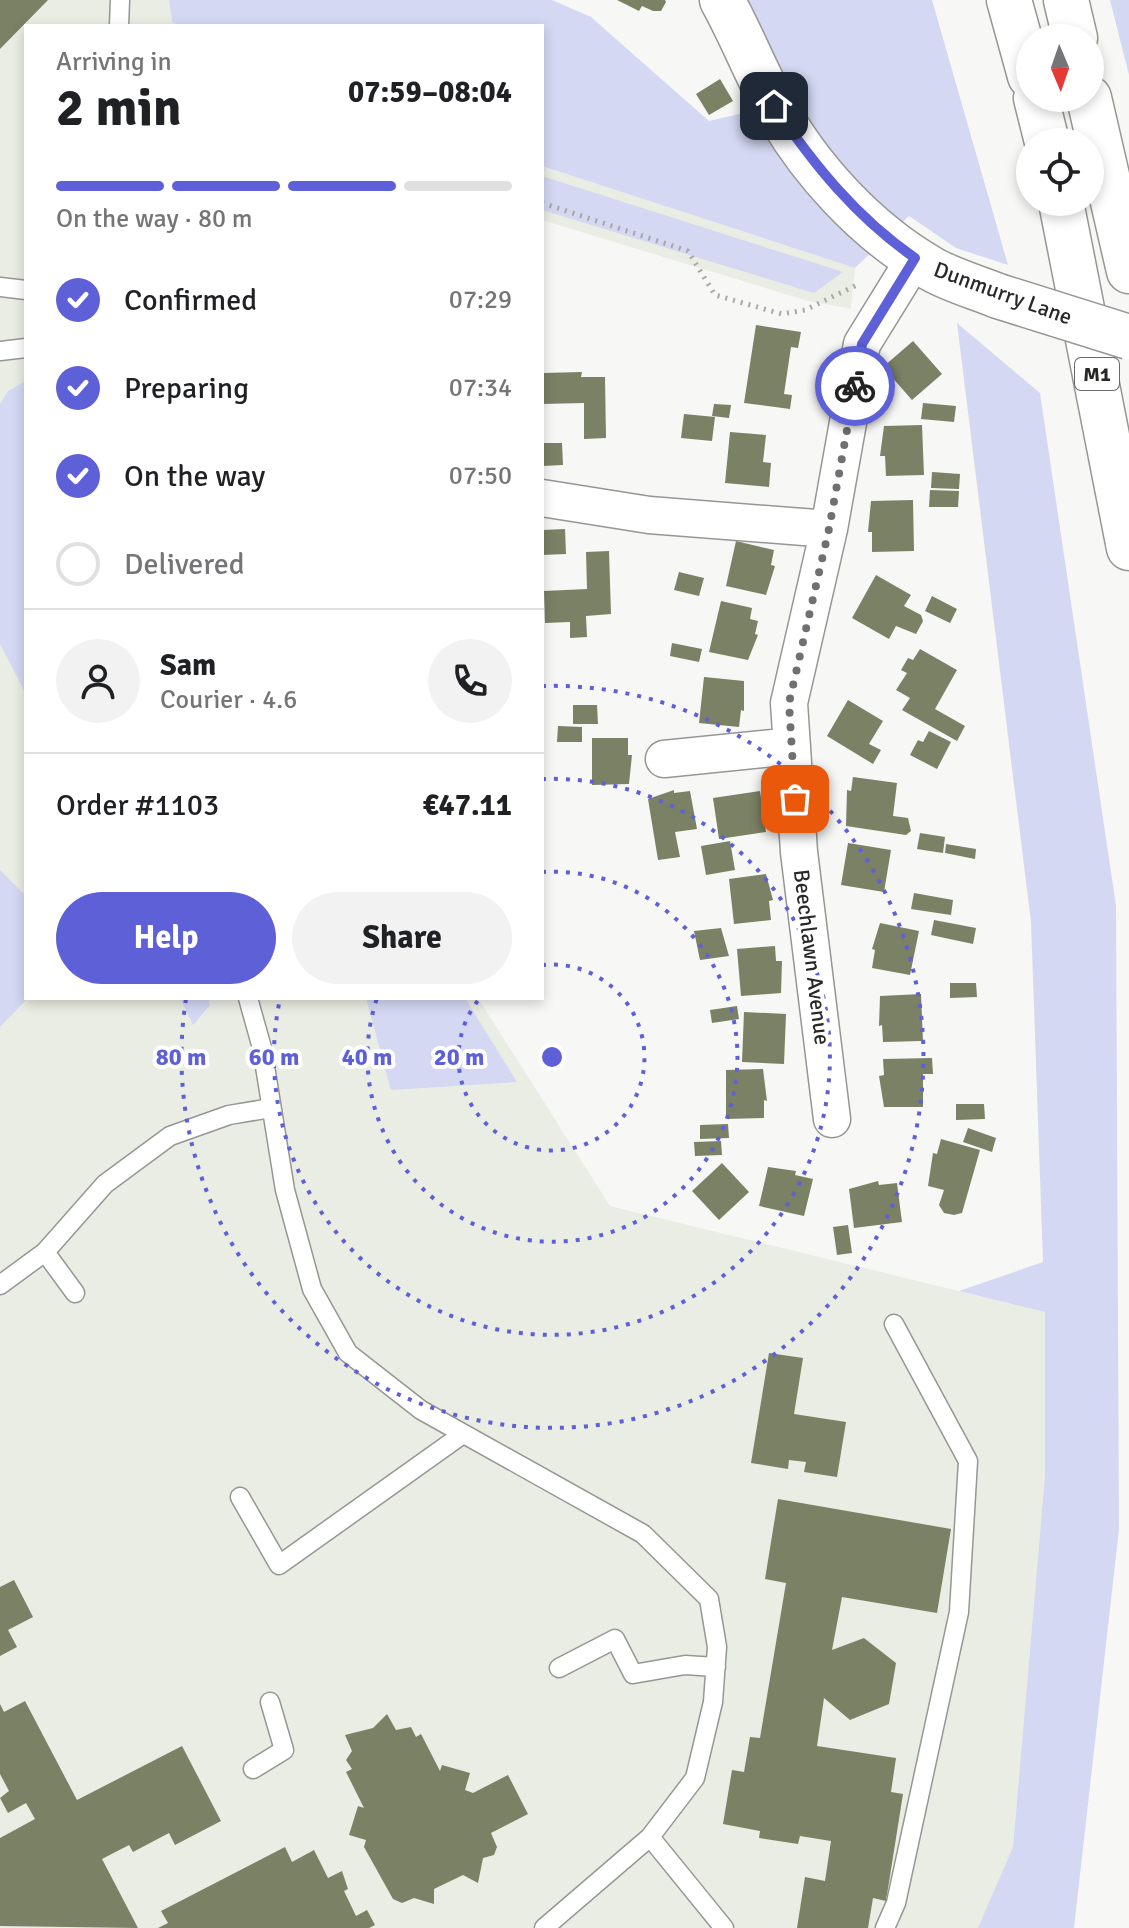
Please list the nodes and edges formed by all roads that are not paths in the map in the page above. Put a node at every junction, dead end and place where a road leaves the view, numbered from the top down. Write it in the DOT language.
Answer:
graph roads {
  1 [pos="120,0"];
  2 [pos="722,0"];
  3 [pos="1009,0"];
  4 [pos="1066,0"];
  5 [pos="119,24"];
  6 [pos="1072,24"];
  7 [pos="1016,25"];
  8 [pos="1092,112"];
  9 [pos="1064,216"];
  10 [pos="915,258"];
  11 [pos="1129,271"];
  12 [pos="0,287"];
  13 [pos="24,290"];
  14 [pos="1129,337"];
  15 [pos="24,348"];
  16 [pos="0,351"];
  17 [pos="544,498"];
  18 [pos="829,529"];
  19 [pos="1129,548"];
  20 [pos="792,746"];
  21 [pos="664,759"];
  22 [pos="249,1000"];
  23 [pos="271,1108"];
  24 [pos="832,1119"];
  25 [pos="45,1252"];
  26 [pos="0,1285"];
  27 [pos="75,1293"];
  28 [pos="894,1324"];
  29 [pos="463,1434"];
  30 [pos="240,1497"];
  31 [pos="716,1667"];
  32 [pos="559,1668"];
  33 [pos="270,1702"];
  34 [pos="253,1769"];
  35 [pos="650,1837"];
  36 [pos="544,1928"];
  37 [pos="724,1928"];
  38 [pos="885,1928"];
  1 -- 5 [label="lane"];
  2 -- 10 [label="main road, Dunmurry Lane"];
  3 -- 7 [label="main road"];
  4 -- 6 [label="main road"];
  8 -- 11 [label="main road"];
  9 -- 19 [label="main road, M1"];
  10 -- 14 [label="main road, Dunmurry Lane, bridge"];
  10 -- 18 [label="street, Beechlawn Avenue"];
  12 -- 13 [label="lane"];
  15 -- 16 [label="lane"];
  17 -- 18 [label="street"];
  18 -- 20 [label="street, Beechlawn Avenue"];
  20 -- 21 [label="street"];
  20 -- 24 [label="street, Beechlawn Avenue"];
  22 -- 23 [label="lane"];
  23 -- 25 [label="lane"];
  23 -- 29 [label="lane"];
  25 -- 26 [label="lane"];
  25 -- 27 [label="lane"];
  28 -- 38 [label="lane"];
  29 -- 30 [label="lane"];
  29 -- 31 [label="lane"];
  31 -- 32 [label="lane"];
  31 -- 35 [label="lane"];
  33 -- 34 [label="lane"];
  35 -- 36 [label="lane"];
  35 -- 37 [label="lane"];
}
